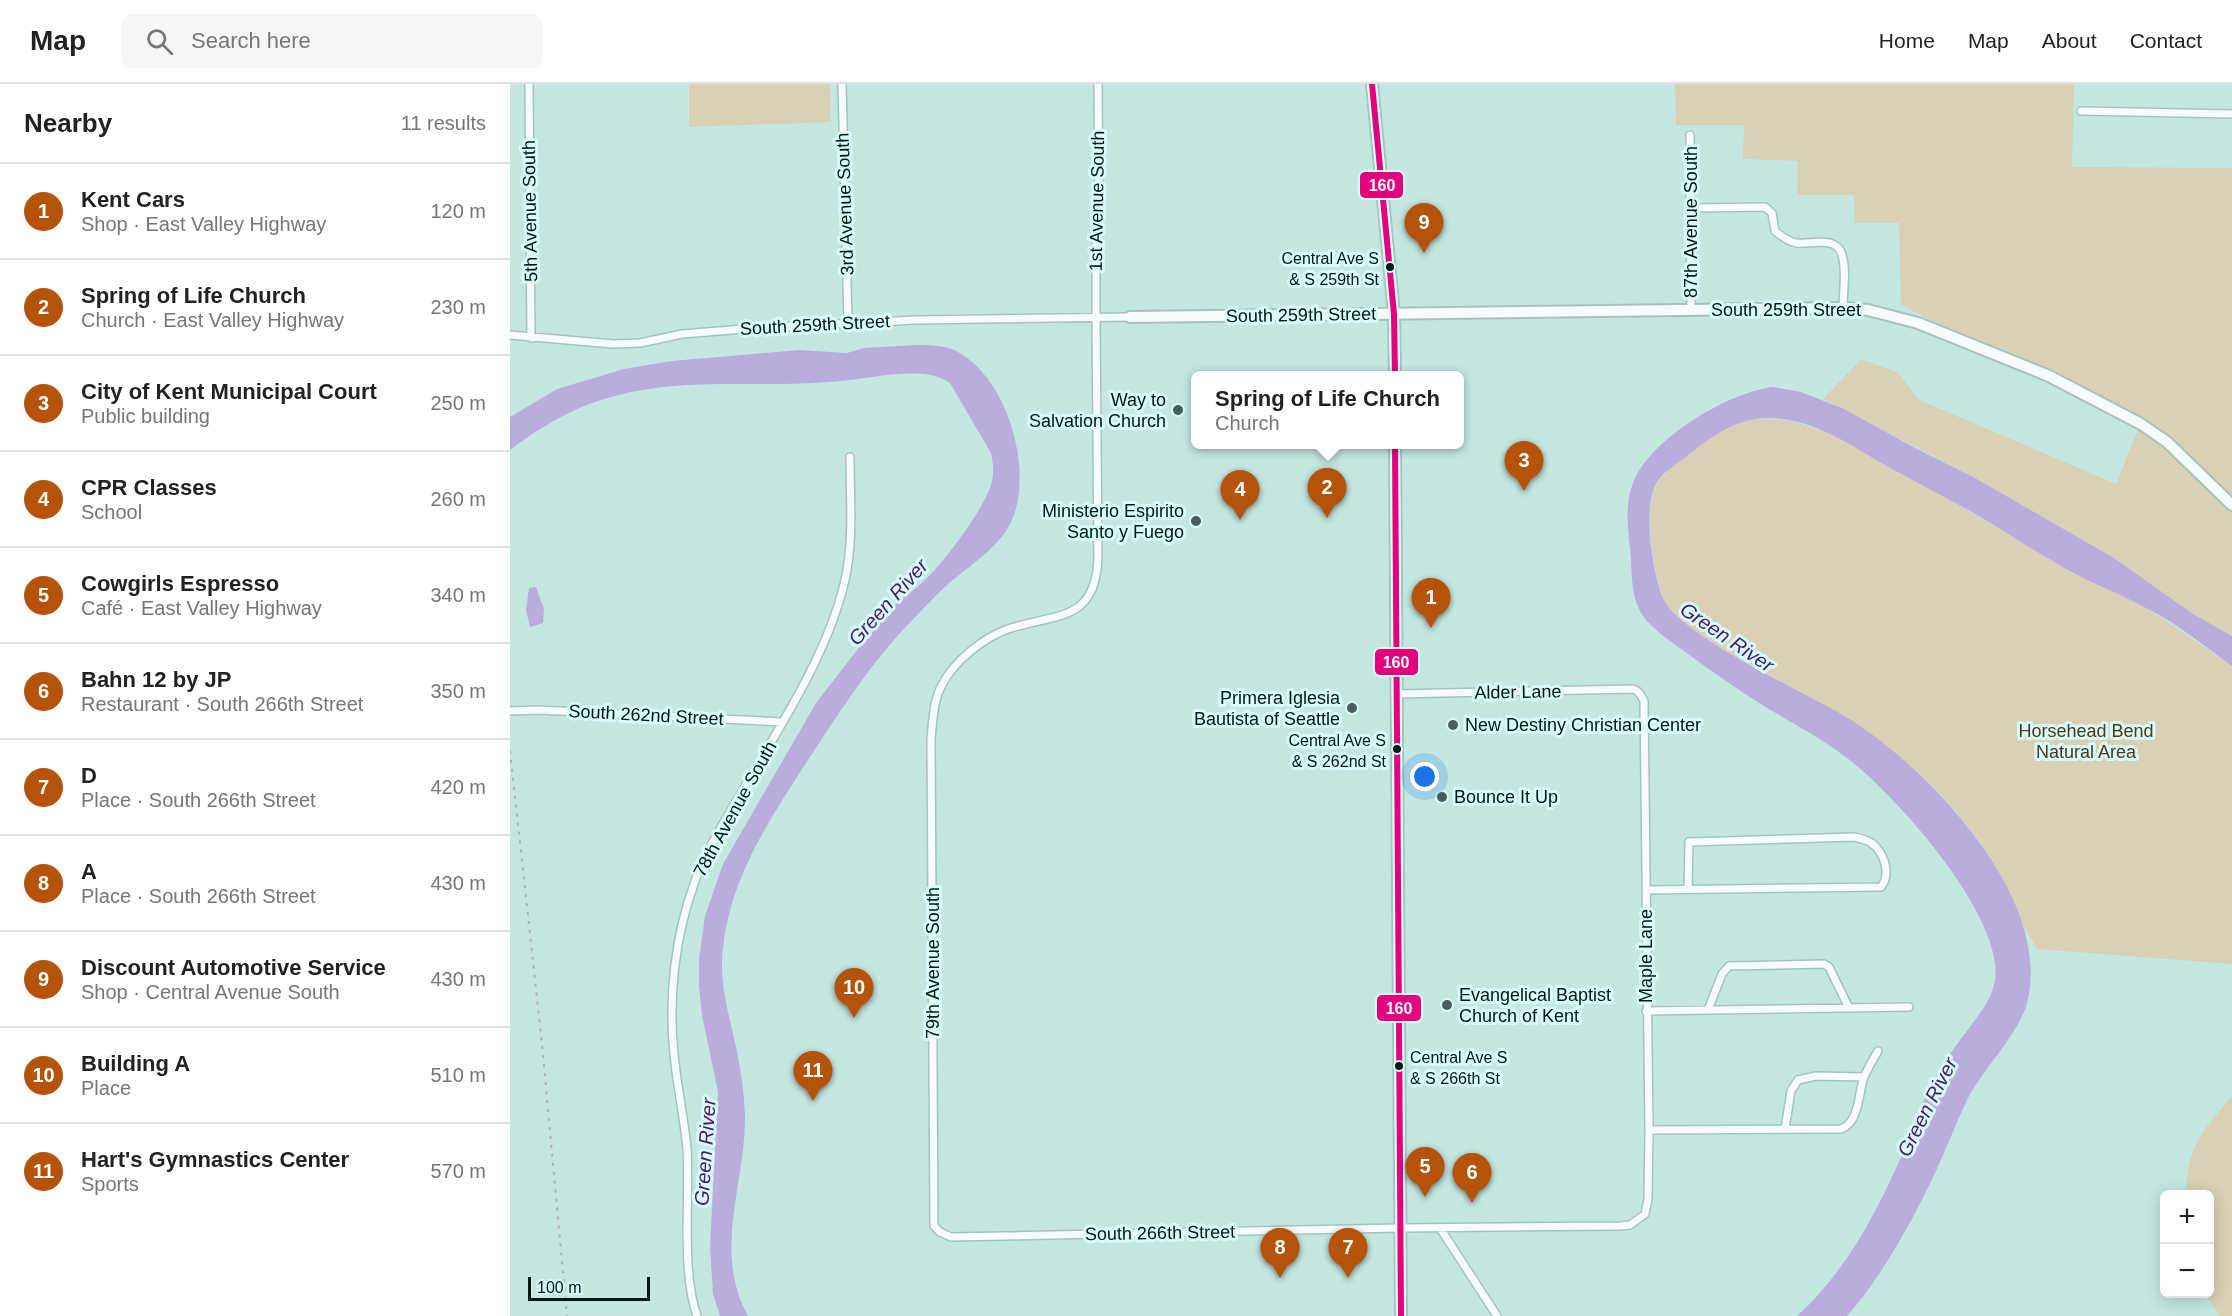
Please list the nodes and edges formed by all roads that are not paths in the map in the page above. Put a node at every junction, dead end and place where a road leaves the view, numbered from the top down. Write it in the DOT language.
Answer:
graph roads {
  1 [pos="529,84"];
  2 [pos="842,84"];
  3 [pos="1098,84"];
  4 [pos="1372,84"];
  5 [pos="2081,111"];
  6 [pos="2232,114"];
  7 [pos="1690,135"];
  8 [pos="1690,207"];
  9 [pos="1843,308"];
  10 [pos="1691,310"];
  11 [pos="1394,314"];
  12 [pos="1130,317"];
  13 [pos="1096,318"];
  14 [pos="848,323"];
  15 [pos="510,335"];
  16 [pos="531,338"];
  17 [pos="1395,371"];
  18 [pos="1395,449"];
  19 [pos="850,458"];
  20 [pos="2232,505"];
  21 [pos="1098,574"];
  22 [pos="1639,692"];
  23 [pos="1395,694"];
  24 [pos="510,711"];
  25 [pos="782,722"];
  26 [pos="1688,889"];
  27 [pos="1646,890"];
  28 [pos="1909,1007"];
  29 [pos="1849,1008"];
  30 [pos="1708,1010"];
  31 [pos="1646,1011"];
  32 [pos="1878,1050"];
  33 [pos="1864,1077"];
  34 [pos="1785,1129"];
  35 [pos="1649,1130"];
  36 [pos="1640,1220"];
  37 [pos="934,1226"];
  38 [pos="1400,1228"];
  39 [pos="1440,1228"];
  40 [pos="697,1316"];
  41 [pos="1401,1316"];
  42 [pos="1497,1316"];
  1 -- 16 [label="street, 5th Avenue South"];
  2 -- 14 [label="street, 3rd Avenue South"];
  3 -- 13 [label="street, 1st Avenue South"];
  4 -- 11 [label="main road"];
  5 -- 6 [label="street"];
  7 -- 8 [label="street, 87th Avenue South"];
  8 -- 9 [label="street"];
  8 -- 10 [label="street, 87th Avenue South"];
  9 -- 10 [label="main road, South 259th Street"];
  9 -- 20 [label="main road, South 259th Street"];
  10 -- 11 [label="main road, South 259th Street"];
  11 -- 12 [label="main road, South 259th Street"];
  11 -- 17 [label="main road"];
  12 -- 13 [label="street, South 259th Street"];
  13 -- 14 [label="street, South 259th Street"];
  13 -- 21 [label="street, 1st Avenue South"];
  14 -- 16 [label="street, South 259th Street"];
  15 -- 16 [label="street, South 259th Street"];
  18 -- 23 [label="main road"];
  19 -- 25 [label="street, 78th Avenue South"];
  21 -- 37 [label="street, 79th Avenue South"];
  22 -- 23 [label="street, Alder Lane"];
  22 -- 27 [label="street, Maple Lane"];
  23 -- 38 [label="main road"];
  24 -- 25 [label="street, South 262nd Street"];
  25 -- 40 [label="street, 78th Avenue South"];
  26 -- 26 [label="street"];
  26 -- 27 [label="street"];
  27 -- 31 [label="street, Maple Lane"];
  28 -- 29 [label="street"];
  29 -- 30 [label="street"];
  29 -- 30 [label="street"];
  30 -- 31 [label="street"];
  31 -- 35 [label="street, Maple Lane"];
  32 -- 33 [label="street"];
  33 -- 34 [label="street"];
  33 -- 34 [label="street"];
  34 -- 35 [label="street"];
  35 -- 36 [label="street, Maple Lane"];
  36 -- 39 [label="street, South 266th Street"];
  37 -- 38 [label="street, South 266th Street"];
  38 -- 39 [label="street, South 266th Street"];
  38 -- 41 [label="main road"];
  39 -- 42 [label="street"];
}
